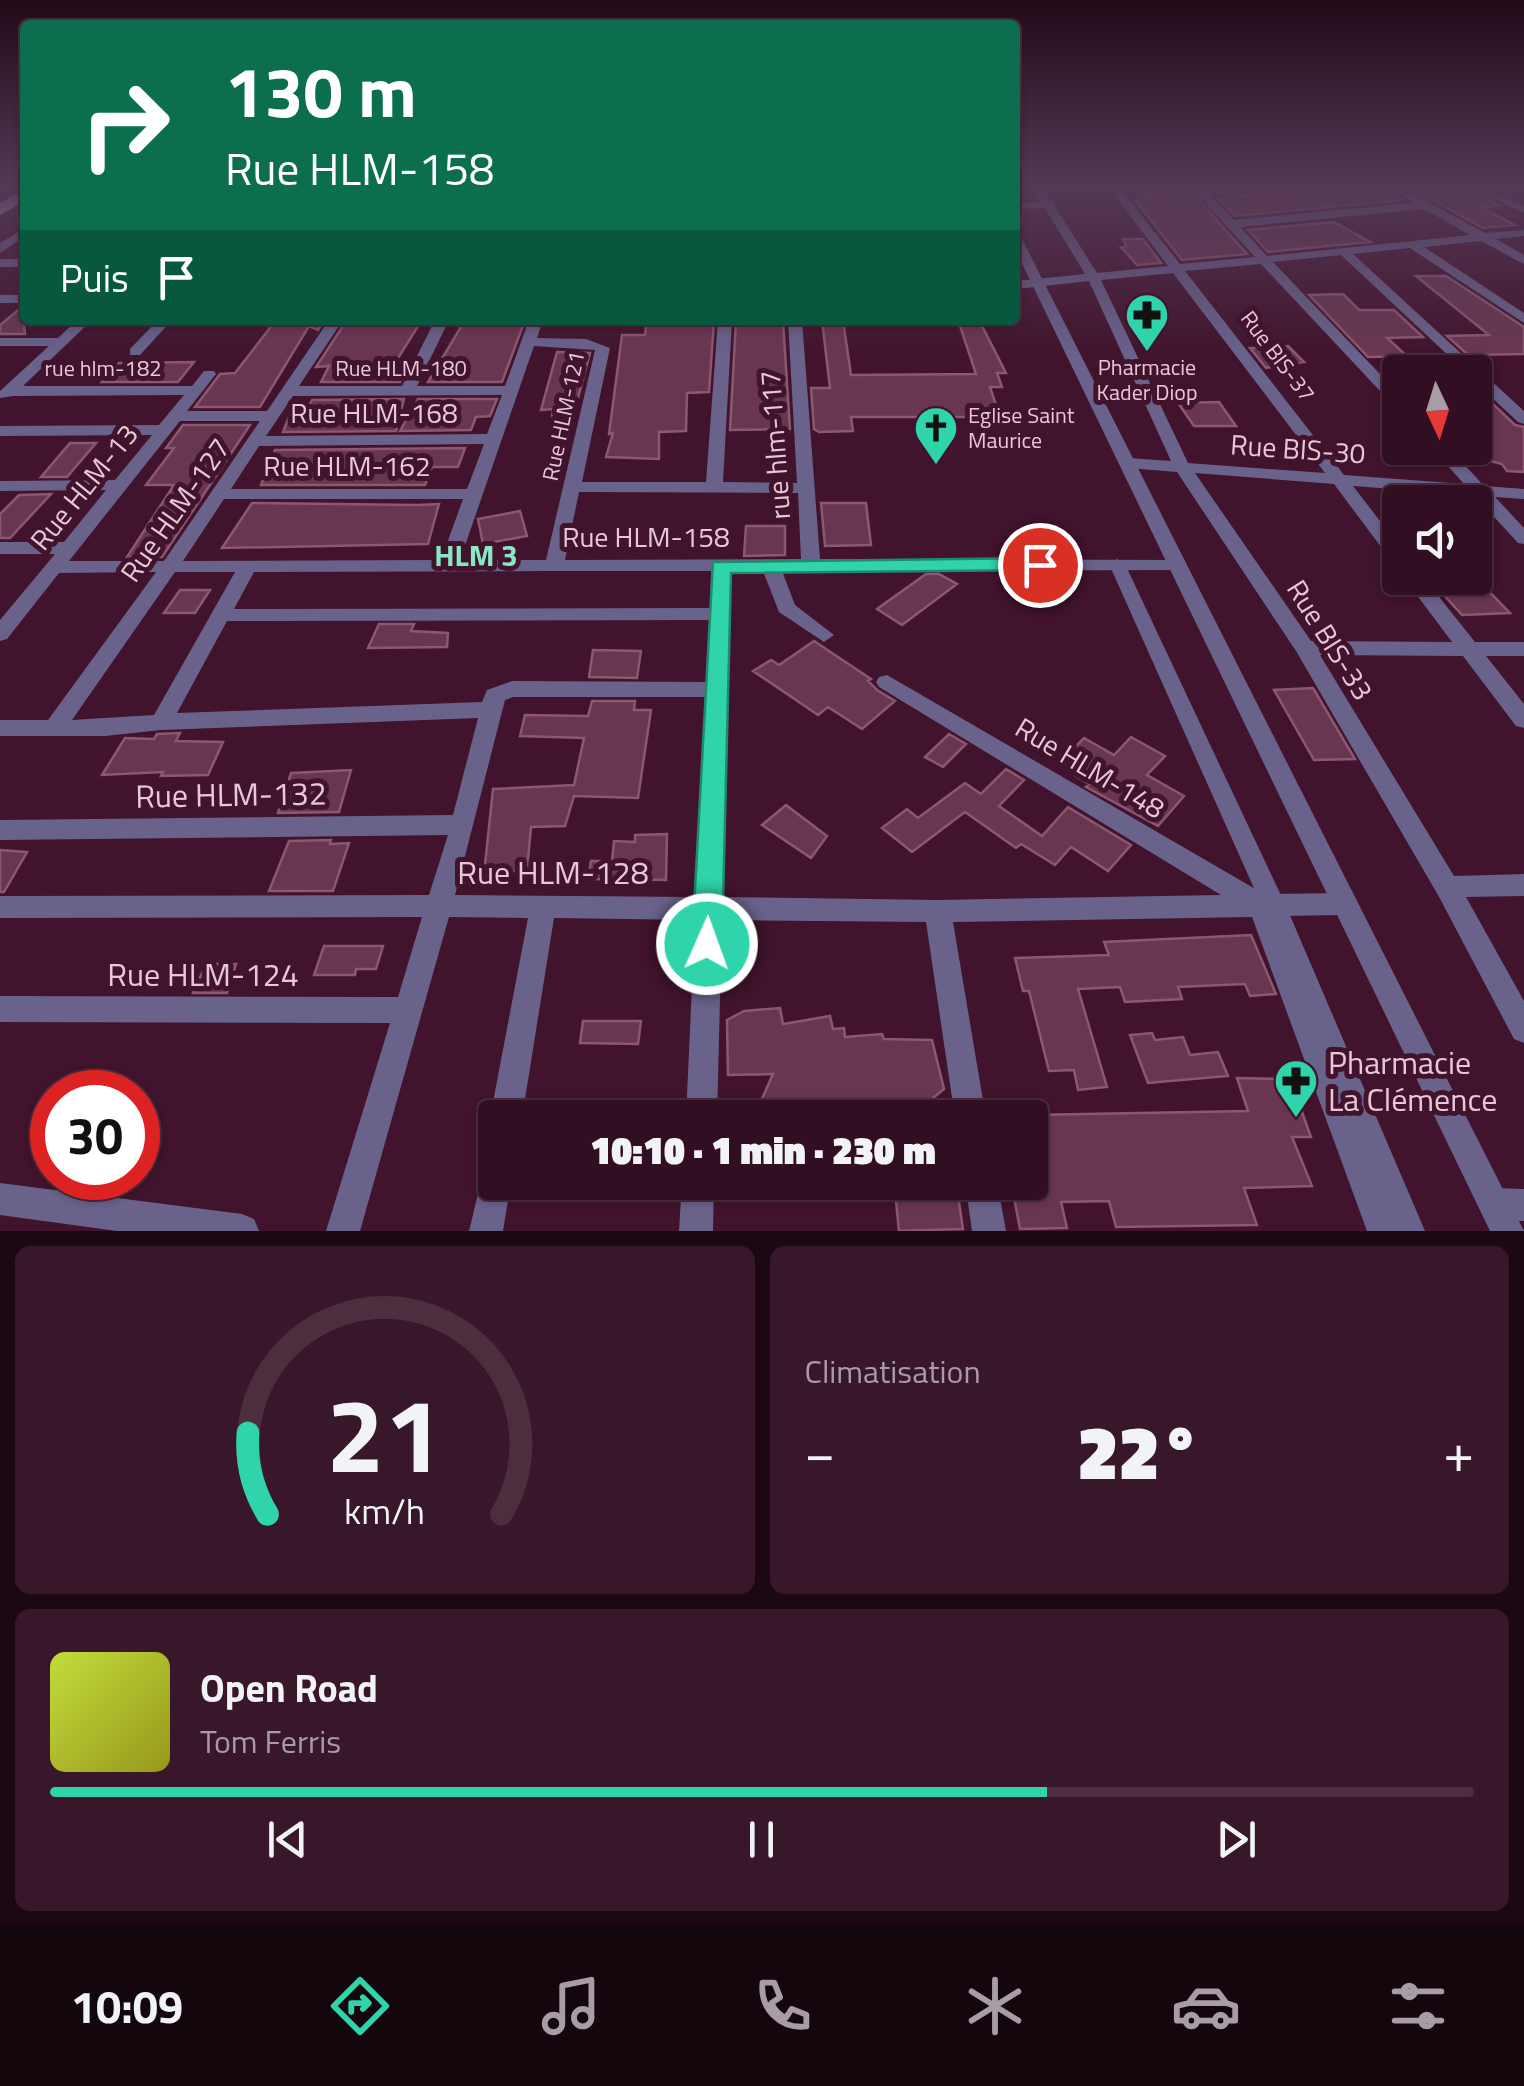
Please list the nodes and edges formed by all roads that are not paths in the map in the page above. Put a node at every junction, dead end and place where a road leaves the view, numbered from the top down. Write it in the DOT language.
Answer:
graph roads {
  1 [pos="1073,243"];
  2 [pos="1160,243"];
  3 [pos="1250,243"];
  4 [pos="1418,243"];
  5 [pos="1496,243"];
  6 [pos="1412,244"];
  7 [pos="1020,246"];
  8 [pos="1344,252"];
  9 [pos="1266,260"];
  10 [pos="1524,260"];
  11 [pos="1181,270"];
  12 [pos="1094,278"];
  13 [pos="1040,284"];
  14 [pos="1020,285"];
  15 [pos="1524,319"];
  16 [pos="80,325"];
  17 [pos="160,325"];
  18 [pos="333,325"];
  19 [pos="440,325"];
  20 [pos="534,325"];
  21 [pos="725,325"];
  22 [pos="795,325"];
  23 [pos="0,342"];
  24 [pos="62,342"];
  25 [pos="528,342"];
  26 [pos="135,352"];
  27 [pos="1455,355"];
  28 [pos="209,374"];
  29 [pos="1382,385"];
  30 [pos="8,388"];
  31 [pos="197,390"];
  32 [pos="290,390"];
  33 [pos="408,390"];
  34 [pos="511,390"];
  35 [pos="1492,390"];
  36 [pos="273,416"];
  37 [pos="1524,419"];
  38 [pos="171,423"];
  39 [pos="0,431"];
  40 [pos="494,439"];
  41 [pos="256,441"];
  42 [pos="1128,463"];
  43 [pos="1456,465"];
  44 [pos="1182,467"];
  45 [pos="1340,480"];
  46 [pos="121,485"];
  47 [pos="1410,485"];
  48 [pos="1475,485"];
  49 [pos="0,486"];
  50 [pos="572,487"];
  51 [pos="714,488"];
  52 [pos="806,488"];
  53 [pos="1492,491"];
  54 [pos="220,494"];
  55 [pos="474,494"];
  56 [pos="1524,494"];
  57 [pos="1492,503"];
  58 [pos="1382,535"];
  59 [pos="1524,538"];
  60 [pos="0,548"];
  61 [pos="70,548"];
  62 [pos="1117,564"];
  63 [pos="1178,564"];
  64 [pos="170,566"];
  65 [pos="771,566"];
  66 [pos="811,566"];
  67 [pos="54,567"];
  68 [pos="246,567"];
  69 [pos="448,567"];
  70 [pos="554,567"];
  71 [pos="721,567"];
  72 [pos="1427,595"];
  73 [pos="719,614"];
  74 [pos="220,615"];
  75 [pos="0,634"];
  76 [pos="824,635"];
  77 [pos="1305,648"];
  78 [pos="1468,649"];
  79 [pos="1524,649"];
  80 [pos="888,682"];
  81 [pos="716,690"];
  82 [pos="495,700"];
  83 [pos="1524,720"];
  84 [pos="161,722"];
  85 [pos="0,728"];
  86 [pos="54,728"];
  87 [pos="463,825"];
  88 [pos="0,830"];
  89 [pos="1524,885"];
  90 [pos="1448,887"];
  91 [pos="1345,904"];
  92 [pos="542,906"];
  93 [pos="1268,906"];
  94 [pos="0,907"];
  95 [pos="439,907"];
  96 [pos="708,910"];
  97 [pos="938,911"];
  98 [pos="0,1009"];
  99 [pos="406,1010"];
  100 [pos="1524,1029"];
  101 [pos="509,1100"];
  102 [pos="701,1100"];
  103 [pos="968,1100"];
  104 [pos="0,1199"];
  105 [pos="491,1200"];
  106 [pos="697,1200"];
  107 [pos="984,1200"];
  108 [pos="1509,1213"];
  109 [pos="242,1231"];
  110 [pos="343,1231"];
  111 [pos="486,1231"];
  112 [pos="696,1231"];
  113 [pos="989,1231"];
  114 [pos="1384,1231"];
  115 [pos="1410,1231"];
  1 -- 12 [label="street, Rue BIS-33"];
  2 -- 11 [label="street, Rue BIS-37"];
  3 -- 9 [label="street"];
  4 -- 6 [label="street"];
  5 -- 10 [label="street"];
  6 -- 8 [label="street"];
  6 -- 15 [label="street"];
  7 -- 13 [label="street"];
  8 -- 9 [label="street"];
  8 -- 27 [label="street"];
  9 -- 11 [label="street"];
  9 -- 29 [label="street"];
  11 -- 12 [label="street"];
  11 -- 45 [label="street, Rue BIS-37"];
  12 -- 13 [label="street"];
  12 -- 44 [label="street, Rue BIS-33"];
  13 -- 14 [label="street"];
  13 -- 42 [label="street"];
  16 -- 24 [label="street"];
  17 -- 26 [label="street"];
  18 -- 32 [label="street, Rue HLM-127"];
  19 -- 33 [label="street"];
  20 -- 25 [label="street"];
  21 -- 51 [label="street"];
  22 -- 52 [label="street, rue hlm-117"];
  23 -- 24 [label="street"];
  24 -- 30 [label="street"];
  25 -- 34 [label="street"];
  25 -- 50 [label="street, Rue HLM-121"];
  28 -- 31 [label="street, Rue HLM-13"];
  30 -- 31 [label="street, rue hlm-182"];
  31 -- 38 [label="street, Rue HLM-13"];
  32 -- 33 [label="street, Rue HLM-180"];
  32 -- 36 [label="street, Rue HLM-127"];
  33 -- 34 [label="street, Rue HLM-180"];
  34 -- 40 [label="street"];
  35 -- 37 [label="street"];
  36 -- 38 [label="street"];
  36 -- 41 [label="street, Rue HLM-127"];
  38 -- 39 [label="street"];
  38 -- 46 [label="street, Rue HLM-13"];
  40 -- 41 [label="street, Rue HLM-168"];
  40 -- 55 [label="street"];
  41 -- 54 [label="street, Rue HLM-127"];
  42 -- 44 [label="street, Rue BIS-30"];
  42 -- 63 [label="street"];
  43 -- 48 [label="street"];
  44 -- 45 [label="street, Rue BIS-30"];
  44 -- 77 [label="street, Rue BIS-33"];
  45 -- 47 [label="street, Rue BIS-30"];
  45 -- 58 [label="street, Rue BIS-37"];
  46 -- 49 [label="street"];
  46 -- 61 [label="street, Rue HLM-13"];
  50 -- 51 [label="street"];
  50 -- 70 [label="street, Rue HLM-121"];
  51 -- 52 [label="street"];
  52 -- 66 [label="street, rue hlm-117"];
  53 -- 56 [label="street, Rue BIS-30"];
  54 -- 55 [label="street, Rue HLM-162"];
  54 -- 64 [label="street, Rue HLM-127"];
  55 -- 69 [label="street"];
  57 -- 59 [label="street"];
  60 -- 61 [label="street"];
  61 -- 67 [label="street, Rue HLM-13"];
  62 -- 63 [label="street, Rue HLM-158"];
  62 -- 66 [label="street, Rue HLM-158"];
  62 -- 93 [label="street"];
  63 -- 91 [label="street"];
  64 -- 67 [label="street, Rue HLM-158"];
  64 -- 68 [label="street, Rue HLM-158"];
  64 -- 86 [label="street, Rue HLM-127"];
  65 -- 66 [label="street, Rue HLM-158"];
  65 -- 71 [label="street, Rue HLM-158"];
  65 -- 76 [label="street"];
  67 -- 75 [label="street, Rue HLM-13"];
  68 -- 69 [label="street, Rue HLM-158"];
  68 -- 74 [label="street"];
  69 -- 70 [label="street, Rue HLM-158"];
  70 -- 71 [label="street, Rue HLM-158"];
  71 -- 73 [label="street"];
  72 -- 78 [label="street"];
  73 -- 74 [label="street"];
  73 -- 81 [label="street"];
  74 -- 84 [label="street"];
  77 -- 78 [label="street"];
  77 -- 90 [label="street, Rue BIS-33"];
  78 -- 79 [label="street"];
  78 -- 83 [label="street"];
  80 -- 93 [label="street, Rue HLM-148"];
  81 -- 82 [label="street"];
  81 -- 96 [label="street"];
  82 -- 84 [label="street"];
  82 -- 87 [label="street"];
  84 -- 86 [label="street"];
  85 -- 86 [label="street"];
  87 -- 88 [label="street, Rue HLM-132"];
  87 -- 95 [label="street"];
  89 -- 90 [label="street"];
  90 -- 100 [label="street, Rue BIS-33"];
  91 -- 93 [label="street, Rue HLM-128"];
  91 -- 108 [label="street"];
  92 -- 95 [label="street, Rue HLM-128"];
  92 -- 96 [label="street, Rue HLM-128"];
  92 -- 101 [label="street"];
  93 -- 97 [label="street, Rue HLM-128"];
  93 -- 114 [label="street"];
  93 -- 115 [label="street"];
  94 -- 95 [label="street, Rue HLM-128"];
  95 -- 99 [label="street"];
  96 -- 97 [label="street, Rue HLM-128"];
  96 -- 102 [label="street"];
  97 -- 103 [label="street"];
  98 -- 99 [label="street, Rue HLM-124"];
  99 -- 110 [label="street"];
  104 -- 109 [label="street"];
  105 -- 111 [label="street"];
  106 -- 112 [label="street"];
  107 -- 113 [label="street"];
}
